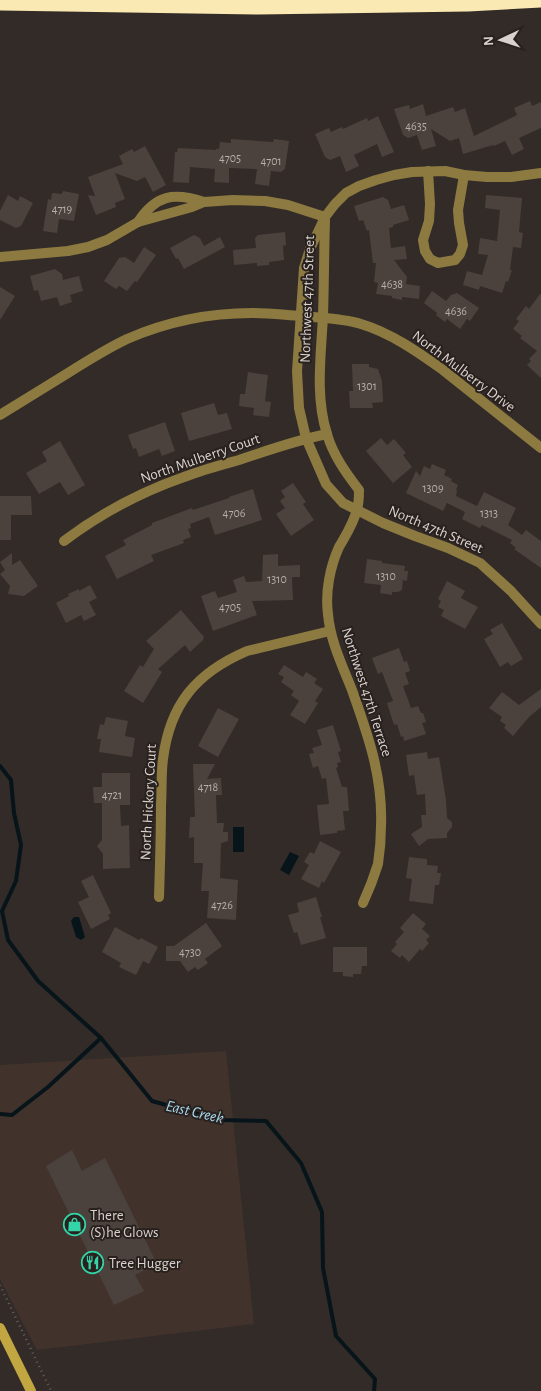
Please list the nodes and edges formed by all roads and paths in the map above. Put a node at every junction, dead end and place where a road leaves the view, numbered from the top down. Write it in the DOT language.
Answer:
graph roads {
  1 [pos="541,0"];
  2 [pos="0,2"];
  3 [pos="428,171"];
  4 [pos="541,173"];
  5 [pos="464,175"];
  6 [pos="204,202"];
  7 [pos="325,217"];
  8 [pos="138,222"];
  9 [pos="0,256"];
  10 [pos="300,316"];
  11 [pos="323,317"];
  12 [pos="0,415"];
  13 [pos="327,434"];
  14 [pos="306,438"];
  15 [pos="541,448"];
  16 [pos="357,509"];
  17 [pos="64,541"];
  18 [pos="330,577"];
  19 [pos="541,624"];
  20 [pos="330,631"];
  21 [pos="160,897"];
  22 [pos="363,903"];
  23 [pos="0,1285"];
  24 [pos="0,1328"];
  25 [pos="31,1391"];
  26 [pos="51,1391"];
  1 -- 2 [label="highway"];
  3 -- 5 [label="street"];
  3 -- 5 [label="street"];
  3 -- 7 [label="street"];
  4 -- 5 [label="street"];
  6 -- 7 [label="street"];
  6 -- 8 [label="street"];
  6 -- 8 [label="street"];
  7 -- 10 [label="street, Northwest 47th Street"];
  7 -- 11 [label="street, Northwest 47th Street"];
  8 -- 9 [label="street"];
  10 -- 11 [label="street, North Mulberry Drive"];
  10 -- 12 [label="street, North Mulberry Drive"];
  10 -- 14 [label="street, Northwest 47th Street"];
  11 -- 13 [label="street, Northwest 47th Street"];
  11 -- 15 [label="street, North Mulberry Drive"];
  13 -- 14 [label="street, North Mulberry Court"];
  13 -- 16 [label="street, Northwest 47th Street"];
  14 -- 16 [label="street, Northwest 47th Street"];
  14 -- 17 [label="street, North Mulberry Court"];
  16 -- 18 [label="street, Northwest 47th Street"];
  16 -- 19 [label="street, North 47th Street"];
  18 -- 20 [label="street, Northwest 47th Terrace"];
  20 -- 21 [label="street, North Hickory Court"];
  20 -- 22 [label="street, Northwest 47th Terrace"];
  23 -- 26 [label="path"];
  24 -- 25 [label="main road"];
}
